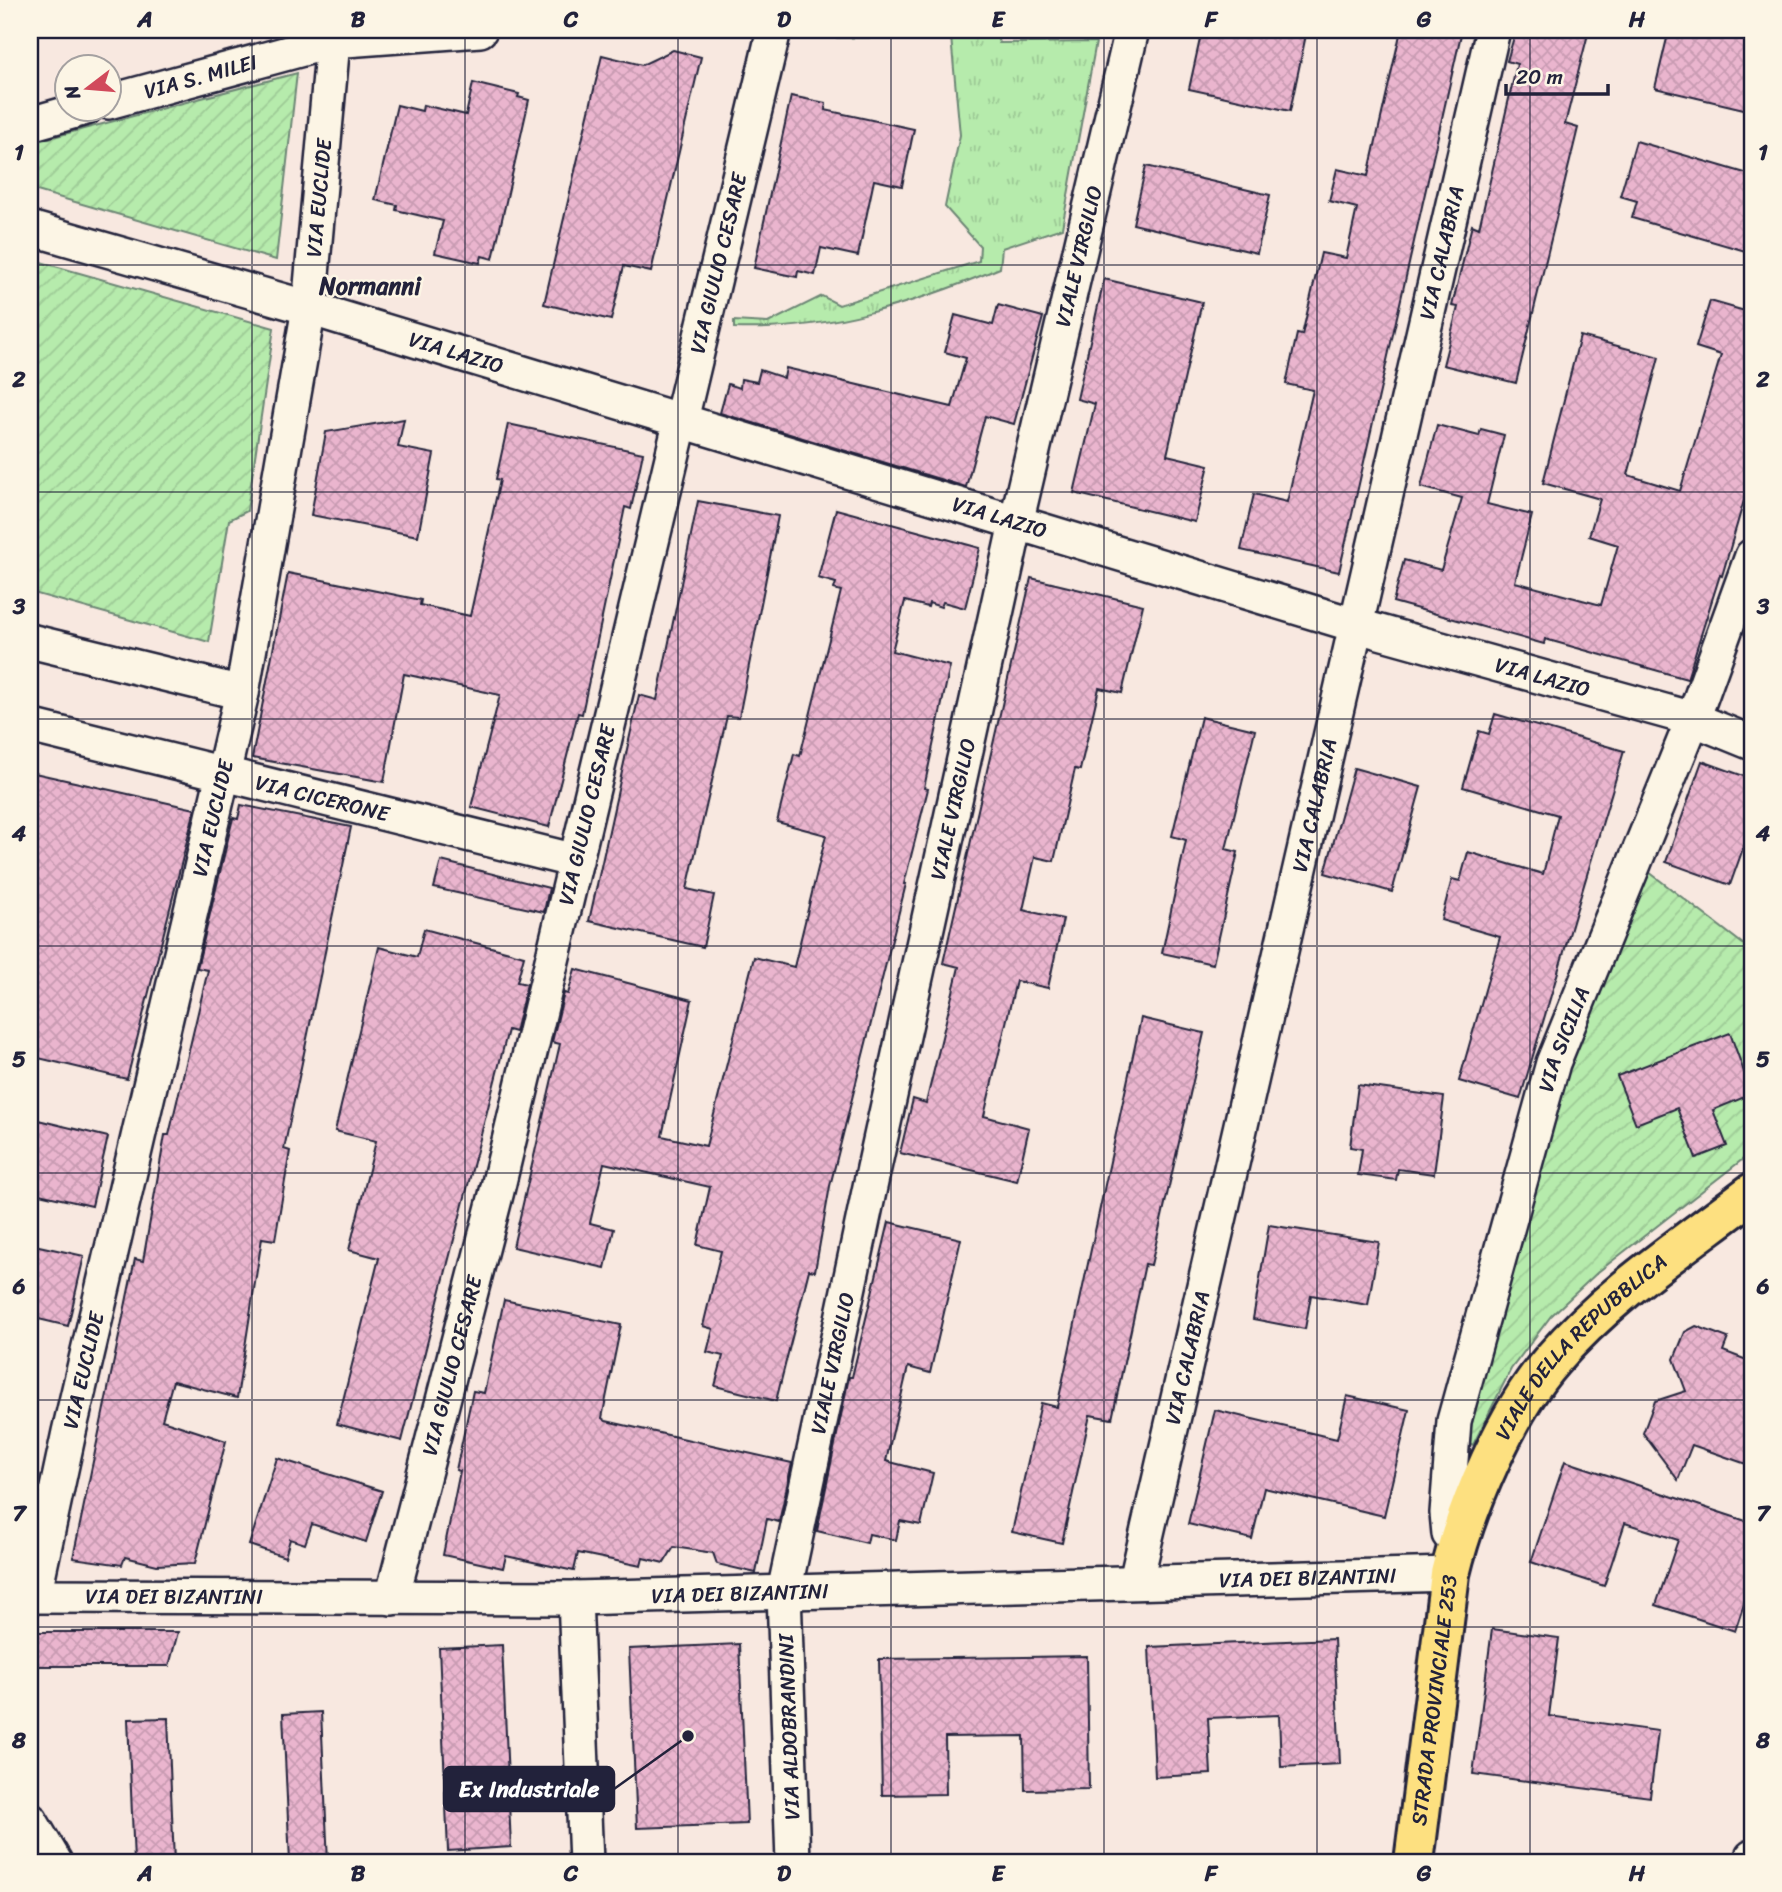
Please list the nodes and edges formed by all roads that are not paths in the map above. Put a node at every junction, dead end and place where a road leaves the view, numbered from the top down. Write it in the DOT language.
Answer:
graph roads {
  1 [pos="480,30"];
  2 [pos="774,30"];
  3 [pos="1132,30"];
  4 [pos="1493,30"];
  5 [pos="333,35"];
  6 [pos="122,98"];
  7 [pos="52,118"];
  8 [pos="30,124"];
  9 [pos="30,228"];
  10 [pos="309,308"];
  11 [pos="681,421"];
  12 [pos="1016,523"];
  13 [pos="1752,556"];
  14 [pos="1357,626"];
  15 [pos="30,641"];
  16 [pos="242,694"];
  17 [pos="1692,719"];
  18 [pos="30,726"];
  19 [pos="1752,743"];
  20 [pos="225,774"];
  21 [pos="576,861"];
  22 [pos="1752,1193"];
  23 [pos="1451,1542"];
  24 [pos="1398,1574"];
  25 [pos="1136,1581"];
  26 [pos="784,1592"];
  27 [pos="32,1596"];
  28 [pos="392,1598"];
  29 [pos="575,1598"];
  30 [pos="30,1820"];
  31 [pos="1752,1857"];
  32 [pos="55,1862"];
  33 [pos="586,1862"];
  34 [pos="793,1862"];
  35 [pos="1414,1862"];
  36 [pos="1751,1862"];
  1 -- 5 [label="street, VIA S. MILEI"];
  2 -- 11 [label="street, VIA GIULIO CESARE"];
  3 -- 12 [label="street, VIALE VIRGILIO"];
  4 -- 14 [label="street, VIA CALABRIA"];
  5 -- 6 [label="street, VIA S. MILEI"];
  5 -- 10 [label="street, VIA EUCLIDE"];
  7 -- 8 [label="street"];
  9 -- 10 [label="street, VIA LAZIO"];
  10 -- 11 [label="street, VIA LAZIO"];
  10 -- 16 [label="street, VIA EUCLIDE"];
  11 -- 12 [label="street, VIA LAZIO"];
  11 -- 21 [label="street, VIA GIULIO CESARE"];
  12 -- 14 [label="street, VIA LAZIO"];
  12 -- 26 [label="street, VIALE VIRGILIO"];
  13 -- 17 [label="street, VIA SICILIA"];
  14 -- 17 [label="street, VIA LAZIO"];
  14 -- 25 [label="street, VIA CALABRIA"];
  15 -- 16 [label="street"];
  16 -- 20 [label="street, VIA EUCLIDE"];
  17 -- 19 [label="street, VIA LAZIO"];
  17 -- 23 [label="street, VIA SICILIA"];
  18 -- 20 [label="street, VIA CICERONE"];
  20 -- 21 [label="street, VIA CICERONE"];
  20 -- 27 [label="street, VIA EUCLIDE"];
  21 -- 28 [label="street, VIA GIULIO CESARE"];
  22 -- 23 [label="main road, VIALE DELLA REPUBBLICA"];
  23 -- 24 [label="street, VIA DEI BIZANTINI"];
  23 -- 24 [label="street"];
  23 -- 35 [label="main road, STRADA PROVINCIALE 253"];
  24 -- 25 [label="street, VIA DEI BIZANTINI"];
  25 -- 26 [label="street, VIA DEI BIZANTINI"];
  26 -- 29 [label="street, VIA DEI BIZANTINI"];
  26 -- 34 [label="street, VIA ALDOBRANDINI"];
  27 -- 28 [label="street, VIA DEI BIZANTINI"];
  28 -- 29 [label="street, VIA DEI BIZANTINI"];
  29 -- 33 [label="street"];
  30 -- 32 [label="street"];
  31 -- 36 [label="street"];
}
